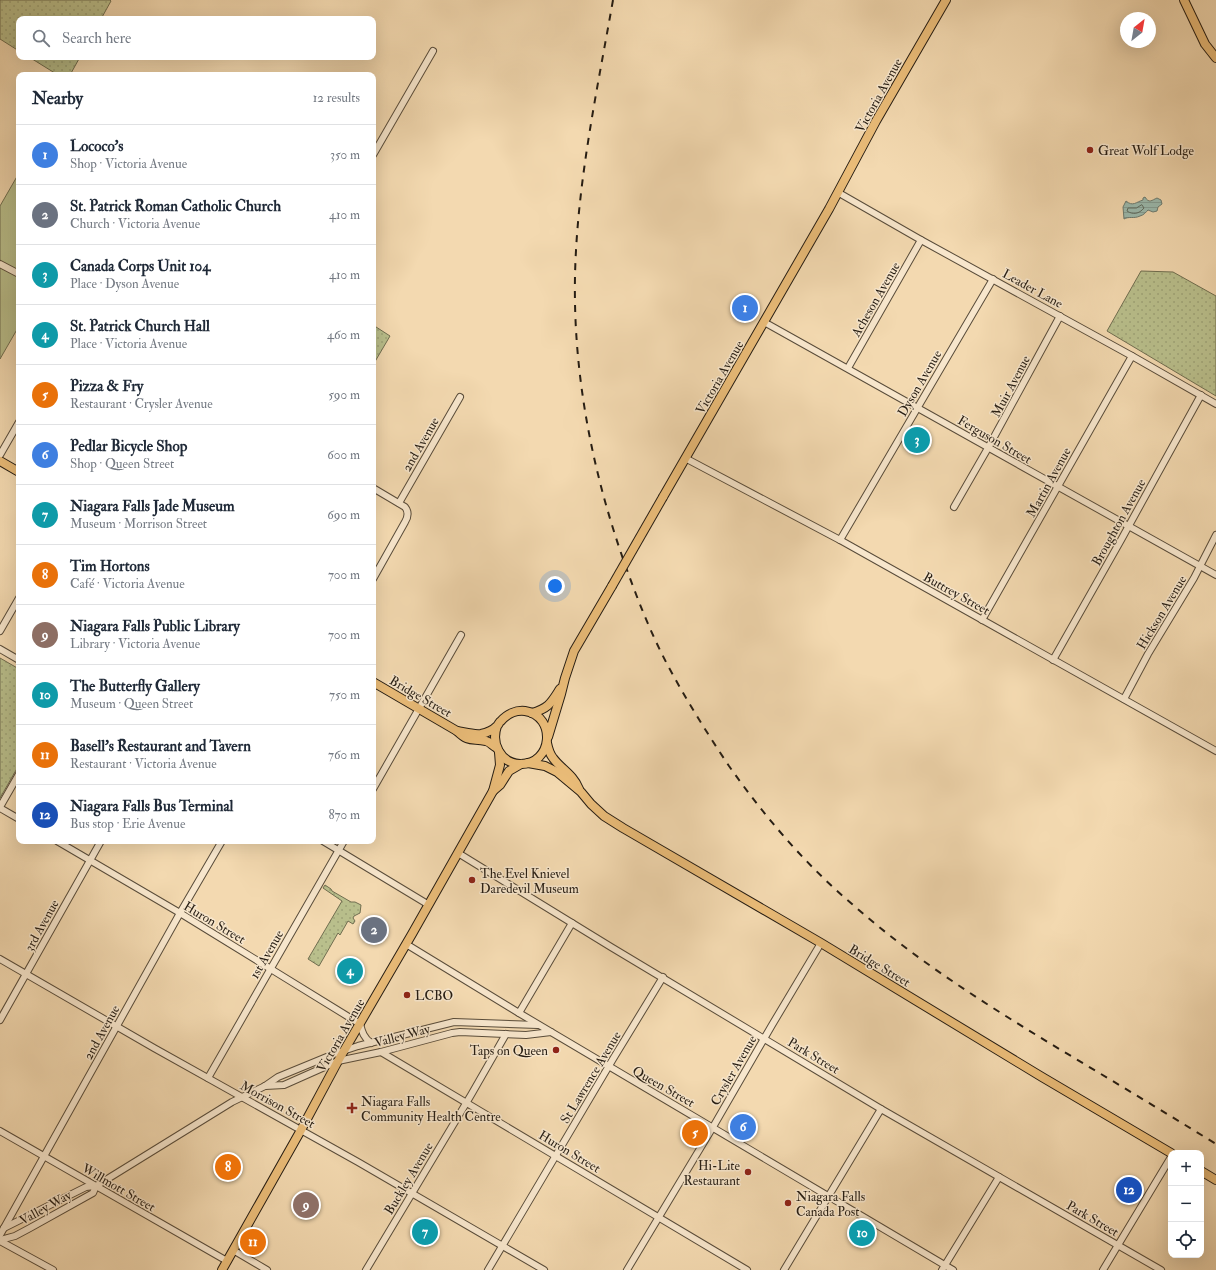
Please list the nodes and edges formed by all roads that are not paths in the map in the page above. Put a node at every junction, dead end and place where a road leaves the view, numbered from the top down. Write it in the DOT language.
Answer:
graph roads {
  1 [pos="946,0"];
  2 [pos="1184,0"];
  3 [pos="433,51"];
  4 [pos="1216,58"];
  5 [pos="376,151"];
  6 [pos="839,193"];
  7 [pos="921,240"];
  8 [pos="0,264"];
  9 [pos="16,272"];
  10 [pos="993,279"];
  11 [pos="1060,316"];
  12 [pos="764,322"];
  13 [pos="1132,356"];
  14 [pos="848,368"];
  15 [pos="1201,395"];
  16 [pos="460,397"];
  17 [pos="1216,404"];
  18 [pos="918,408"];
  19 [pos="16,427"];
  20 [pos="988,448"];
  21 [pos="0,455"];
  22 [pos="686,458"];
  23 [pos="0,461"];
  24 [pos="16,470"];
  25 [pos="1058,487"];
  26 [pos="376,490"];
  27 [pos="398,503"];
  28 [pos="954,507"];
  29 [pos="1128,526"];
  30 [pos="1216,535"];
  31 [pos="840,540"];
  32 [pos="1199,566"];
  33 [pos="376,574"];
  34 [pos="1216,575"];
  35 [pos="16,603"];
  36 [pos="982,620"];
  37 [pos="0,632"];
  38 [pos="461,635"];
  39 [pos="0,649"];
  40 [pos="16,658"];
  41 [pos="1052,660"];
  42 [pos="564,683"];
  43 [pos="376,684"];
  44 [pos="1124,699"];
  45 [pos="419,709"];
  46 [pos="532,713"];
  47 [pos="497,726"];
  48 [pos="457,731"];
  49 [pos="547,740"];
  50 [pos="498,750"];
  51 [pos="1216,751"];
  52 [pos="525,763"];
  53 [pos="16,779"];
  54 [pos="376,784"];
  55 [pos="492,791"];
  56 [pos="581,792"];
  57 [pos="0,808"];
  58 [pos="16,817"];
  59 [pos="62,844"];
  60 [pos="99,844"];
  61 [pos="220,844"];
  62 [pos="328,844"];
  63 [pos="342,844"];
  64 [pos="338,850"];
  65 [pos="458,853"];
  66 [pos="90,860"];
  67 [pos="429,905"];
  68 [pos="180,913"];
  69 [pos="572,923"];
  70 [pos="820,943"];
  71 [pos="406,944"];
  72 [pos="0,959"];
  73 [pos="270,968"];
  74 [pos="26,974"];
  75 [pos="663,977"];
  76 [pos="519,1013"];
  77 [pos="0,1020"];
  78 [pos="360,1024"];
  79 [pos="538,1025"];
  80 [pos="116,1026"];
  81 [pos="551,1032"];
  82 [pos="506,1034"];
  83 [pos="765,1038"];
  84 [pos="371,1043"];
  85 [pos="346,1049"];
  86 [pos="381,1052"];
  87 [pos="338,1061"];
  88 [pos="609,1066"];
  89 [pos="208,1078"];
  90 [pos="265,1086"];
  91 [pos="242,1097"];
  92 [pos="466,1103"];
  93 [pos="881,1108"];
  94 [pos="713,1127"];
  95 [pos="301,1130"];
  96 [pos="0,1131"];
  97 [pos="1168,1151"];
  98 [pos="556,1156"];
  99 [pos="43,1157"];
  100 [pos="1168,1162"];
  101 [pos="1204,1173"];
  102 [pos="999,1177"];
  103 [pos="1216,1180"];
  104 [pos="96,1186"];
  105 [pos="412,1193"];
  106 [pos="828,1196"];
  107 [pos="658,1217"];
  108 [pos="2,1229"];
  109 [pos="0,1235"];
  110 [pos="0,1240"];
  111 [pos="1118,1245"];
  112 [pos="503,1246"];
  113 [pos="233,1250"];
  114 [pos="227,1261"];
  115 [pos="943,1268"];
  116 [pos="53,1270"];
  117 [pos="222,1270"];
  118 [pos="266,1270"];
  119 [pos="366,1270"];
  120 [pos="488,1270"];
  121 [pos="544,1270"];
  122 [pos="627,1270"];
  123 [pos="747,1270"];
  124 [pos="784,1270"];
  125 [pos="953,1270"];
  126 [pos="1103,1270"];
  127 [pos="1161,1270"];
  1 -- 6 [label="main road, Victoria Avenue"];
  2 -- 4 [label="main road"];
  3 -- 5 [label="street"];
  6 -- 7 [label="street, Leader Lane"];
  6 -- 12 [label="main road, Victoria Avenue"];
  7 -- 10 [label="street, Leader Lane"];
  7 -- 14 [label="street, Acheson Avenue"];
  8 -- 9 [label="street"];
  10 -- 11 [label="street, Leader Lane"];
  10 -- 18 [label="street, Dyson Avenue"];
  11 -- 13 [label="street, Leader Lane"];
  11 -- 20 [label="street, Muir Avenue"];
  12 -- 14 [label="street, Ferguson Street"];
  12 -- 22 [label="main road, Victoria Avenue"];
  13 -- 15 [label="street, Leader Lane"];
  13 -- 25 [label="street, Martin Avenue"];
  14 -- 18 [label="street, Ferguson Street"];
  15 -- 17 [label="street, Leader Lane"];
  15 -- 29 [label="street, Broughton Avenue"];
  16 -- 27 [label="street, 2nd Avenue"];
  18 -- 20 [label="street, Ferguson Street"];
  18 -- 31 [label="street, Dyson Avenue"];
  19 -- 21 [label="street"];
  20 -- 25 [label="street, Ferguson Street"];
  20 -- 28 [label="street, Muir Avenue"];
  22 -- 31 [label="street, Buttrey Street"];
  22 -- 42 [label="main road, Victoria Avenue, bridge"];
  23 -- 24 [label="main road"];
  25 -- 29 [label="street, Ferguson Street"];
  25 -- 36 [label="street, Martin Avenue"];
  26 -- 27 [label="street"];
  27 -- 33 [label="street"];
  29 -- 32 [label="street, Ferguson Street"];
  29 -- 41 [label="street, Broughton Avenue"];
  30 -- 32 [label="street, Hickson Avenue"];
  31 -- 36 [label="street, Buttrey Street"];
  32 -- 34 [label="street, Ferguson Street"];
  32 -- 44 [label="street, Hickson Avenue"];
  35 -- 37 [label="street"];
  36 -- 41 [label="street, Buttrey Street"];
  38 -- 45 [label="street"];
  39 -- 40 [label="street"];
  41 -- 44 [label="street, Buttrey Street"];
  42 -- 46 [label="main road, Victoria Avenue"];
  42 -- 49 [label="main road, Victoria Avenue"];
  43 -- 45 [label="main road, Bridge Street"];
  44 -- 51 [label="street, Buttrey Street"];
  45 -- 48 [label="main road, Bridge Street"];
  45 -- 54 [label="street"];
  46 -- 47 [label="main road"];
  46 -- 49 [label="main road"];
  47 -- 48 [label="main road, Bridge Street"];
  47 -- 50 [label="main road"];
  48 -- 50 [label="main road, Bridge Street"];
  49 -- 52 [label="main road"];
  49 -- 56 [label="main road, Bridge Street"];
  50 -- 52 [label="main road"];
  50 -- 55 [label="main road, Victoria Avenue"];
  52 -- 55 [label="main road, Victoria Avenue"];
  52 -- 56 [label="main road, Bridge Street"];
  53 -- 57 [label="street"];
  55 -- 65 [label="main road, Victoria Avenue"];
  56 -- 70 [label="main road, Bridge Street"];
  57 -- 58 [label="street"];
  59 -- 66 [label="street, Huron Street"];
  60 -- 66 [label="street, 3rd Avenue"];
  61 -- 68 [label="street, 2nd Avenue"];
  62 -- 64 [label="street"];
  63 -- 64 [label="street, 1st Avenue"];
  64 -- 67 [label="street"];
  64 -- 73 [label="street, 1st Avenue"];
  65 -- 67 [label="main road, Victoria Avenue"];
  65 -- 69 [label="street, Park Street"];
  66 -- 68 [label="street, Huron Street"];
  66 -- 74 [label="street, 3rd Avenue"];
  67 -- 71 [label="main road, Victoria Avenue"];
  68 -- 73 [label="street, Huron Street"];
  68 -- 80 [label="street, 2nd Avenue"];
  69 -- 75 [label="street, Park Street"];
  69 -- 76 [label="street"];
  70 -- 83 [label="street, Crysler Avenue"];
  70 -- 97 [label="main road, Bridge Street"];
  71 -- 76 [label="street, Queen Street"];
  71 -- 78 [label="main road, Victoria Avenue"];
  72 -- 74 [label="street, Morrison Street"];
  73 -- 78 [label="street, Huron Street"];
  73 -- 89 [label="street, 1st Avenue"];
  74 -- 77 [label="street, 3rd Avenue"];
  74 -- 80 [label="street, Morrison Street"];
  75 -- 83 [label="street, Park Street"];
  75 -- 88 [label="street, St Lawrence Avenue"];
  76 -- 79 [label="street, Queen Street"];
  78 -- 84 [label="street"];
  78 -- 85 [label="main road, Victoria Avenue"];
  79 -- 81 [label="street, Queen Street"];
  79 -- 84 [label="street, Valley Way"];
  80 -- 89 [label="street, Morrison Street"];
  80 -- 99 [label="street, 2nd Avenue"];
  81 -- 82 [label="street, Valley Way"];
  81 -- 88 [label="street, Queen Street"];
  82 -- 86 [label="street, Valley Way"];
  82 -- 92 [label="street, Buckley Avenue"];
  83 -- 93 [label="street, Park Street"];
  83 -- 94 [label="street, Crysler Avenue"];
  84 -- 85 [label="street, Valley Way"];
  85 -- 87 [label="main road, Victoria Avenue"];
  85 -- 90 [label="street, Valley Way"];
  86 -- 87 [label="street, Valley Way"];
  86 -- 92 [label="street, Huron Street"];
  87 -- 90 [label="street, Valley Way"];
  87 -- 95 [label="main road, Victoria Avenue"];
  88 -- 94 [label="street, Queen Street"];
  88 -- 98 [label="street, St Lawrence Avenue"];
  89 -- 91 [label="street, Morrison Street"];
  90 -- 91 [label="street, Valley Way"];
  91 -- 95 [label="street, Morrison Street"];
  91 -- 104 [label="street, Valley Way"];
  92 -- 98 [label="street, Huron Street"];
  92 -- 105 [label="street, Buckley Avenue"];
  93 -- 102 [label="street, Park Street"];
  93 -- 106 [label="street"];
  94 -- 106 [label="street, Queen Street"];
  94 -- 107 [label="street, Crysler Avenue"];
  95 -- 105 [label="street, Morrison Street"];
  95 -- 113 [label="main road, Victoria Avenue"];
  96 -- 99 [label="street, Willmott Street"];
  98 -- 107 [label="street, Huron Street"];
  98 -- 112 [label="street, St Lawrence Avenue"];
  99 -- 104 [label="street, Willmott Street"];
  99 -- 108 [label="street, 2nd Avenue"];
  100 -- 111 [label="street"];
  101 -- 103 [label="main road"];
  102 -- 111 [label="street, Park Street"];
  102 -- 115 [label="street"];
  104 -- 108 [label="street, Valley Way"];
  104 -- 110 [label="street, Valley Way"];
  104 -- 114 [label="street, Willmott Street"];
  105 -- 112 [label="street, Morrison Street"];
  105 -- 119 [label="street, Buckley Avenue"];
  106 -- 115 [label="street, Queen Street"];
  106 -- 124 [label="street"];
  107 -- 122 [label="street, Crysler Avenue"];
  107 -- 123 [label="street, Huron Street"];
  108 -- 109 [label="street, 2nd Avenue"];
  110 -- 116 [label="street"];
  111 -- 126 [label="street"];
  111 -- 127 [label="street, Park Street"];
  112 -- 120 [label="street, St Lawrence Avenue"];
  112 -- 121 [label="street, Morrison Street"];
  113 -- 114 [label="main road, Victoria Avenue"];
  113 -- 118 [label="street"];
  114 -- 117 [label="main road, Victoria Avenue"];
  115 -- 125 [label="street, Queen Street"];
}
